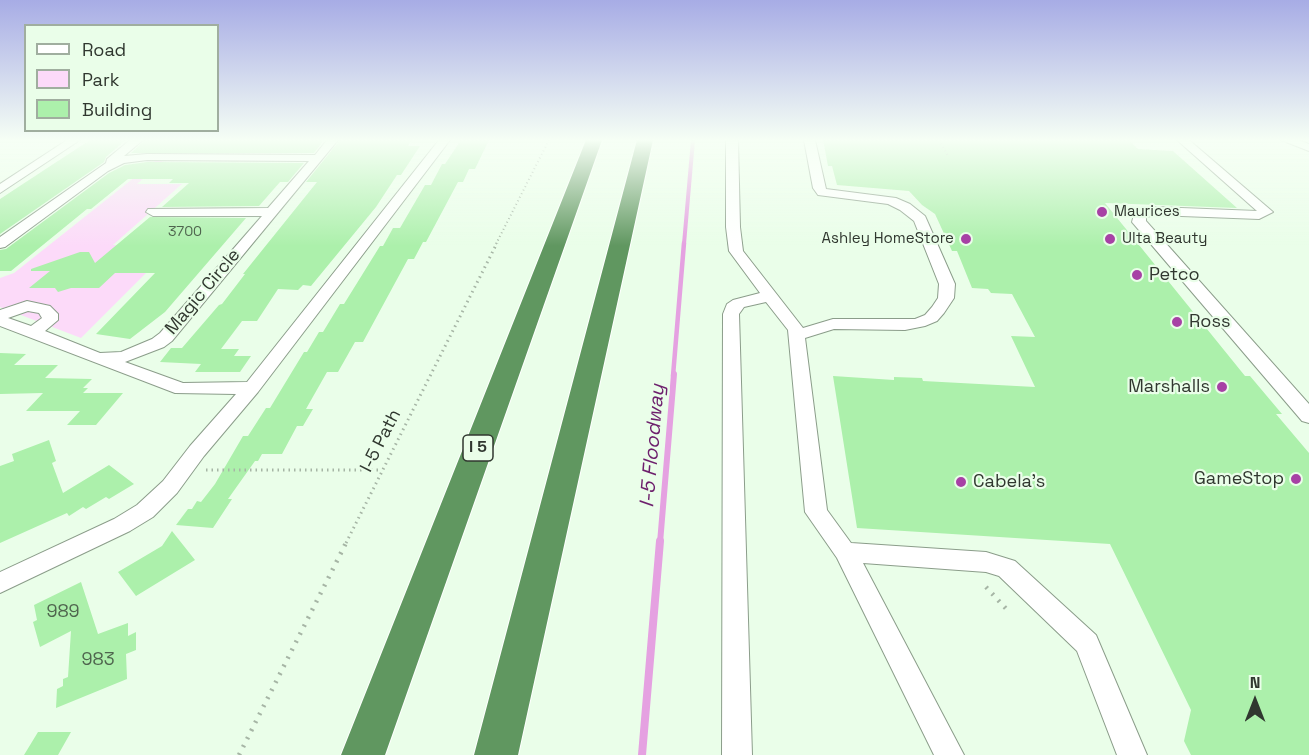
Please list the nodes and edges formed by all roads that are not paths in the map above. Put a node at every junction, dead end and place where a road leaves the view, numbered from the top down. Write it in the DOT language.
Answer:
graph roads {
  1 [pos="21,175"];
  2 [pos="96,175"];
  3 [pos="303,175"];
  4 [pos="418,175"];
  5 [pos="581,175"];
  6 [pos="636,175"];
  7 [pos="732,175"];
  8 [pos="816,175"];
  9 [pos="1223,175"];
  10 [pos="0,189"];
  11 [pos="153,212"];
  12 [pos="271,212"];
  13 [pos="0,244"];
  14 [pos="770,296"];
  15 [pos="0,318"];
  16 [pos="32,333"];
  17 [pos="796,336"];
  18 [pos="98,358"];
  19 [pos="252,388"];
  20 [pos="1309,416"];
  21 [pos="844,552"];
  22 [pos="0,583"];
  23 [pos="363,755"];
  24 [pos="496,755"];
  25 [pos="737,755"];
  26 [pos="949,755"];
  27 [pos="1132,755"];
  1 -- 10 [label="street"];
  2 -- 13 [label="street"];
  3 -- 12 [label="street, Magic Circle"];
  4 -- 19 [label="street"];
  5 -- 23 [label="highway, I 5"];
  6 -- 24 [label="highway"];
  7 -- 14 [label="street"];
  8 -- 17 [label="street"];
  9 -- 20 [label="street"];
  11 -- 12 [label="street"];
  12 -- 18 [label="street, Magic Circle"];
  14 -- 17 [label="street"];
  14 -- 25 [label="street"];
  15 -- 16 [label="street, Magic Circle"];
  15 -- 16 [label="street"];
  16 -- 18 [label="street, Magic Circle"];
  17 -- 21 [label="street"];
  18 -- 19 [label="street"];
  19 -- 22 [label="street"];
  21 -- 26 [label="street"];
  21 -- 27 [label="street"];
}
